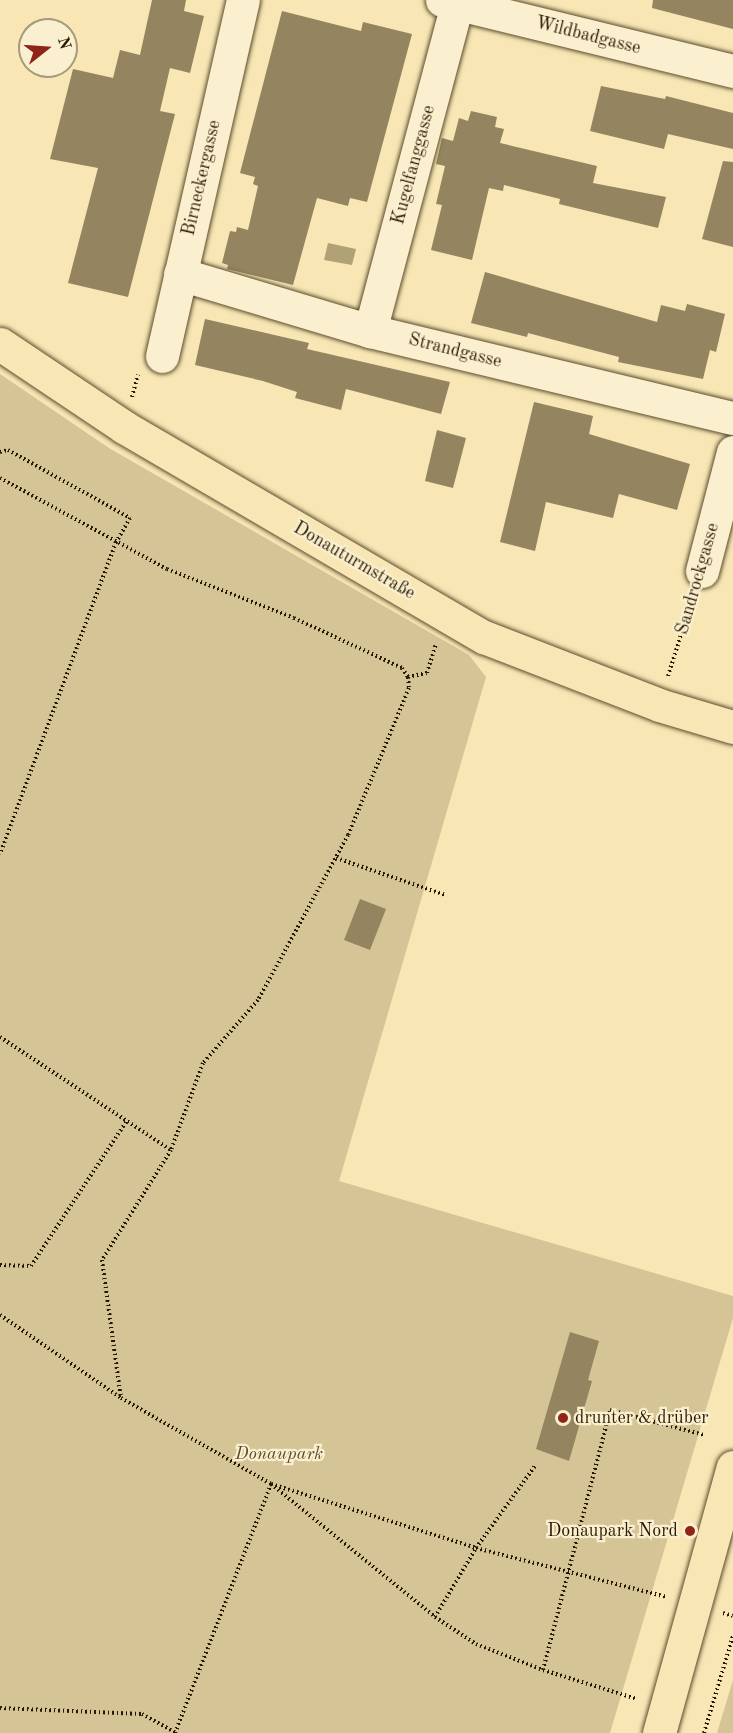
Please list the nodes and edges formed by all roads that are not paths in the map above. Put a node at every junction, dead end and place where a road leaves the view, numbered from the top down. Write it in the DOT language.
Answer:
graph roads {
  1 [pos="243,0"];
  2 [pos="452,1"];
  3 [pos="733,71"];
  4 [pos="180,274"];
  5 [pos="370,330"];
  6 [pos="0,344"];
  7 [pos="162,356"];
  8 [pos="733,418"];
  9 [pos="733,452"];
  10 [pos="702,571"];
  11 [pos="733,727"];
  12 [pos="733,1467"];
  13 [pos="663,1720"];
  1 -- 4 [label="street, Birneckergasse"];
  2 -- 3 [label="street, Wildbadgasse"];
  2 -- 5 [label="street, Kugelfanggasse"];
  4 -- 5 [label="street, Strandgasse"];
  4 -- 7 [label="street, Birneckergasse"];
  5 -- 8 [label="street, Strandgasse"];
  6 -- 11 [label="main road, Donauturmstraße"];
  9 -- 10 [label="street, Sandrockgasse"];
  12 -- 13 [label="main road"];
}
